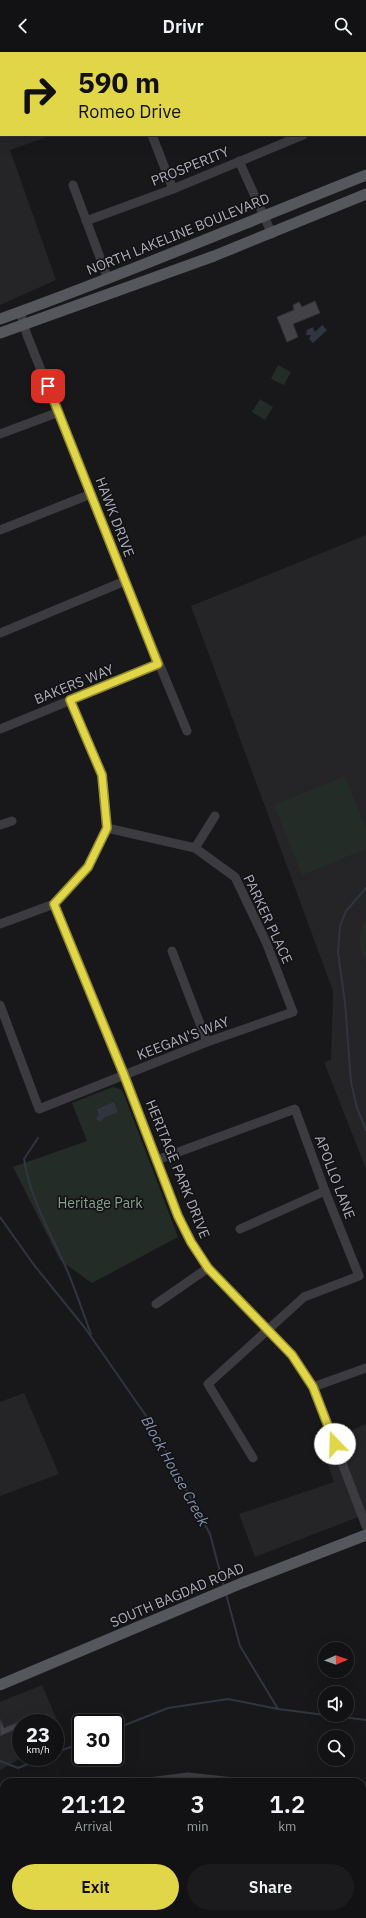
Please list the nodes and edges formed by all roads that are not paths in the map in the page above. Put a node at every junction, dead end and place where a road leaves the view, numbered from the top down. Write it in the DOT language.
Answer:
graph roads {
  1 [pos="152,136"];
  2 [pos="301,136"];
  3 [pos="239,161"];
  4 [pos="366,175"];
  5 [pos="73,185"];
  6 [pos="173,189"];
  7 [pos="366,194"];
  8 [pos="263,215"];
  9 [pos="86,221"];
  10 [pos="272,234"];
  11 [pos="108,280"];
  12 [pos="20,312"];
  13 [pos="0,319"];
  14 [pos="24,324"];
  15 [pos="0,333"];
  16 [pos="59,412"];
  17 [pos="0,434"];
  18 [pos="91,494"];
  19 [pos="0,530"];
  20 [pos="125,581"];
  21 [pos="0,633"];
  22 [pos="158,664"];
  23 [pos="70,700"];
  24 [pos="0,729"];
  25 [pos="187,731"];
  26 [pos="215,816"];
  27 [pos="12,821"];
  28 [pos="0,825"];
  29 [pos="107,828"];
  30 [pos="195,848"];
  31 [pos="54,904"];
  32 [pos="0,924"];
  33 [pos="172,951"];
  34 [pos="0,1005"];
  35 [pos="293,1012"];
  36 [pos="206,1042"];
  37 [pos="124,1075"];
  38 [pos="157,1160"];
  39 [pos="325,1191"];
  40 [pos="240,1229"];
  41 [pos="208,1268"];
  42 [pos="156,1304"];
  43 [pos="268,1329"];
  44 [pos="366,1368"];
  45 [pos="313,1387"];
  46 [pos="253,1458"];
  47 [pos="366,1526"];
  48 [pos="366,1535"];
  49 [pos="0,1685"];
  50 [pos="180,1778"];
  51 [pos="197,1778"];
  1 -- 6 [label="street"];
  2 -- 3 [label="street, PROSPERITY"];
  3 -- 6 [label="street, PROSPERITY"];
  3 -- 8 [label="street"];
  4 -- 8 [label="main road, NORTH LAKELINE BOULEVARD"];
  5 -- 9 [label="street"];
  6 -- 9 [label="street, PROSPERITY"];
  7 -- 10 [label="main road, NORTH LAKELINE BOULEVARD"];
  8 -- 10 [label="street"];
  8 -- 11 [label="main road, NORTH LAKELINE BOULEVARD"];
  9 -- 11 [label="street"];
  10 -- 14 [label="main road, NORTH LAKELINE BOULEVARD"];
  11 -- 12 [label="main road, NORTH LAKELINE BOULEVARD"];
  12 -- 13 [label="main road, NORTH LAKELINE BOULEVARD"];
  12 -- 14 [label="street, HAWK DRIVE"];
  14 -- 15 [label="main road, NORTH LAKELINE BOULEVARD"];
  14 -- 16 [label="street, HAWK DRIVE"];
  16 -- 17 [label="street"];
  16 -- 18 [label="street, HAWK DRIVE"];
  18 -- 19 [label="street"];
  18 -- 20 [label="street, HAWK DRIVE"];
  20 -- 21 [label="street"];
  20 -- 22 [label="street, HAWK DRIVE"];
  22 -- 23 [label="street, BAKERS WAY"];
  22 -- 25 [label="street, HAWK DRIVE"];
  23 -- 24 [label="street, BAKERS WAY"];
  23 -- 29 [label="street"];
  26 -- 30 [label="street"];
  27 -- 28 [label="street"];
  29 -- 30 [label="street, PARKER PLACE"];
  29 -- 31 [label="street"];
  30 -- 35 [label="street, PARKER PLACE"];
  31 -- 32 [label="street"];
  31 -- 37 [label="street, HERITAGE PARK DRIVE"];
  33 -- 36 [label="street"];
  34 -- 37 [label="street, KEEGAN'S WAY"];
  35 -- 36 [label="street, KEEGAN'S WAY"];
  36 -- 37 [label="street, KEEGAN'S WAY"];
  37 -- 38 [label="street, HERITAGE PARK DRIVE"];
  38 -- 39 [label="street, APOLLO LANE"];
  38 -- 41 [label="street, HERITAGE PARK DRIVE"];
  39 -- 40 [label="street"];
  39 -- 43 [label="street, APOLLO LANE"];
  41 -- 42 [label="street"];
  41 -- 43 [label="street, HERITAGE PARK DRIVE"];
  43 -- 45 [label="street, HERITAGE PARK DRIVE"];
  43 -- 46 [label="street"];
  44 -- 45 [label="street"];
  45 -- 47 [label="street, HERITAGE PARK DRIVE"];
  48 -- 49 [label="main road, SOUTH BAGDAD ROAD"];
  50 -- 51 [label="street"];
}
